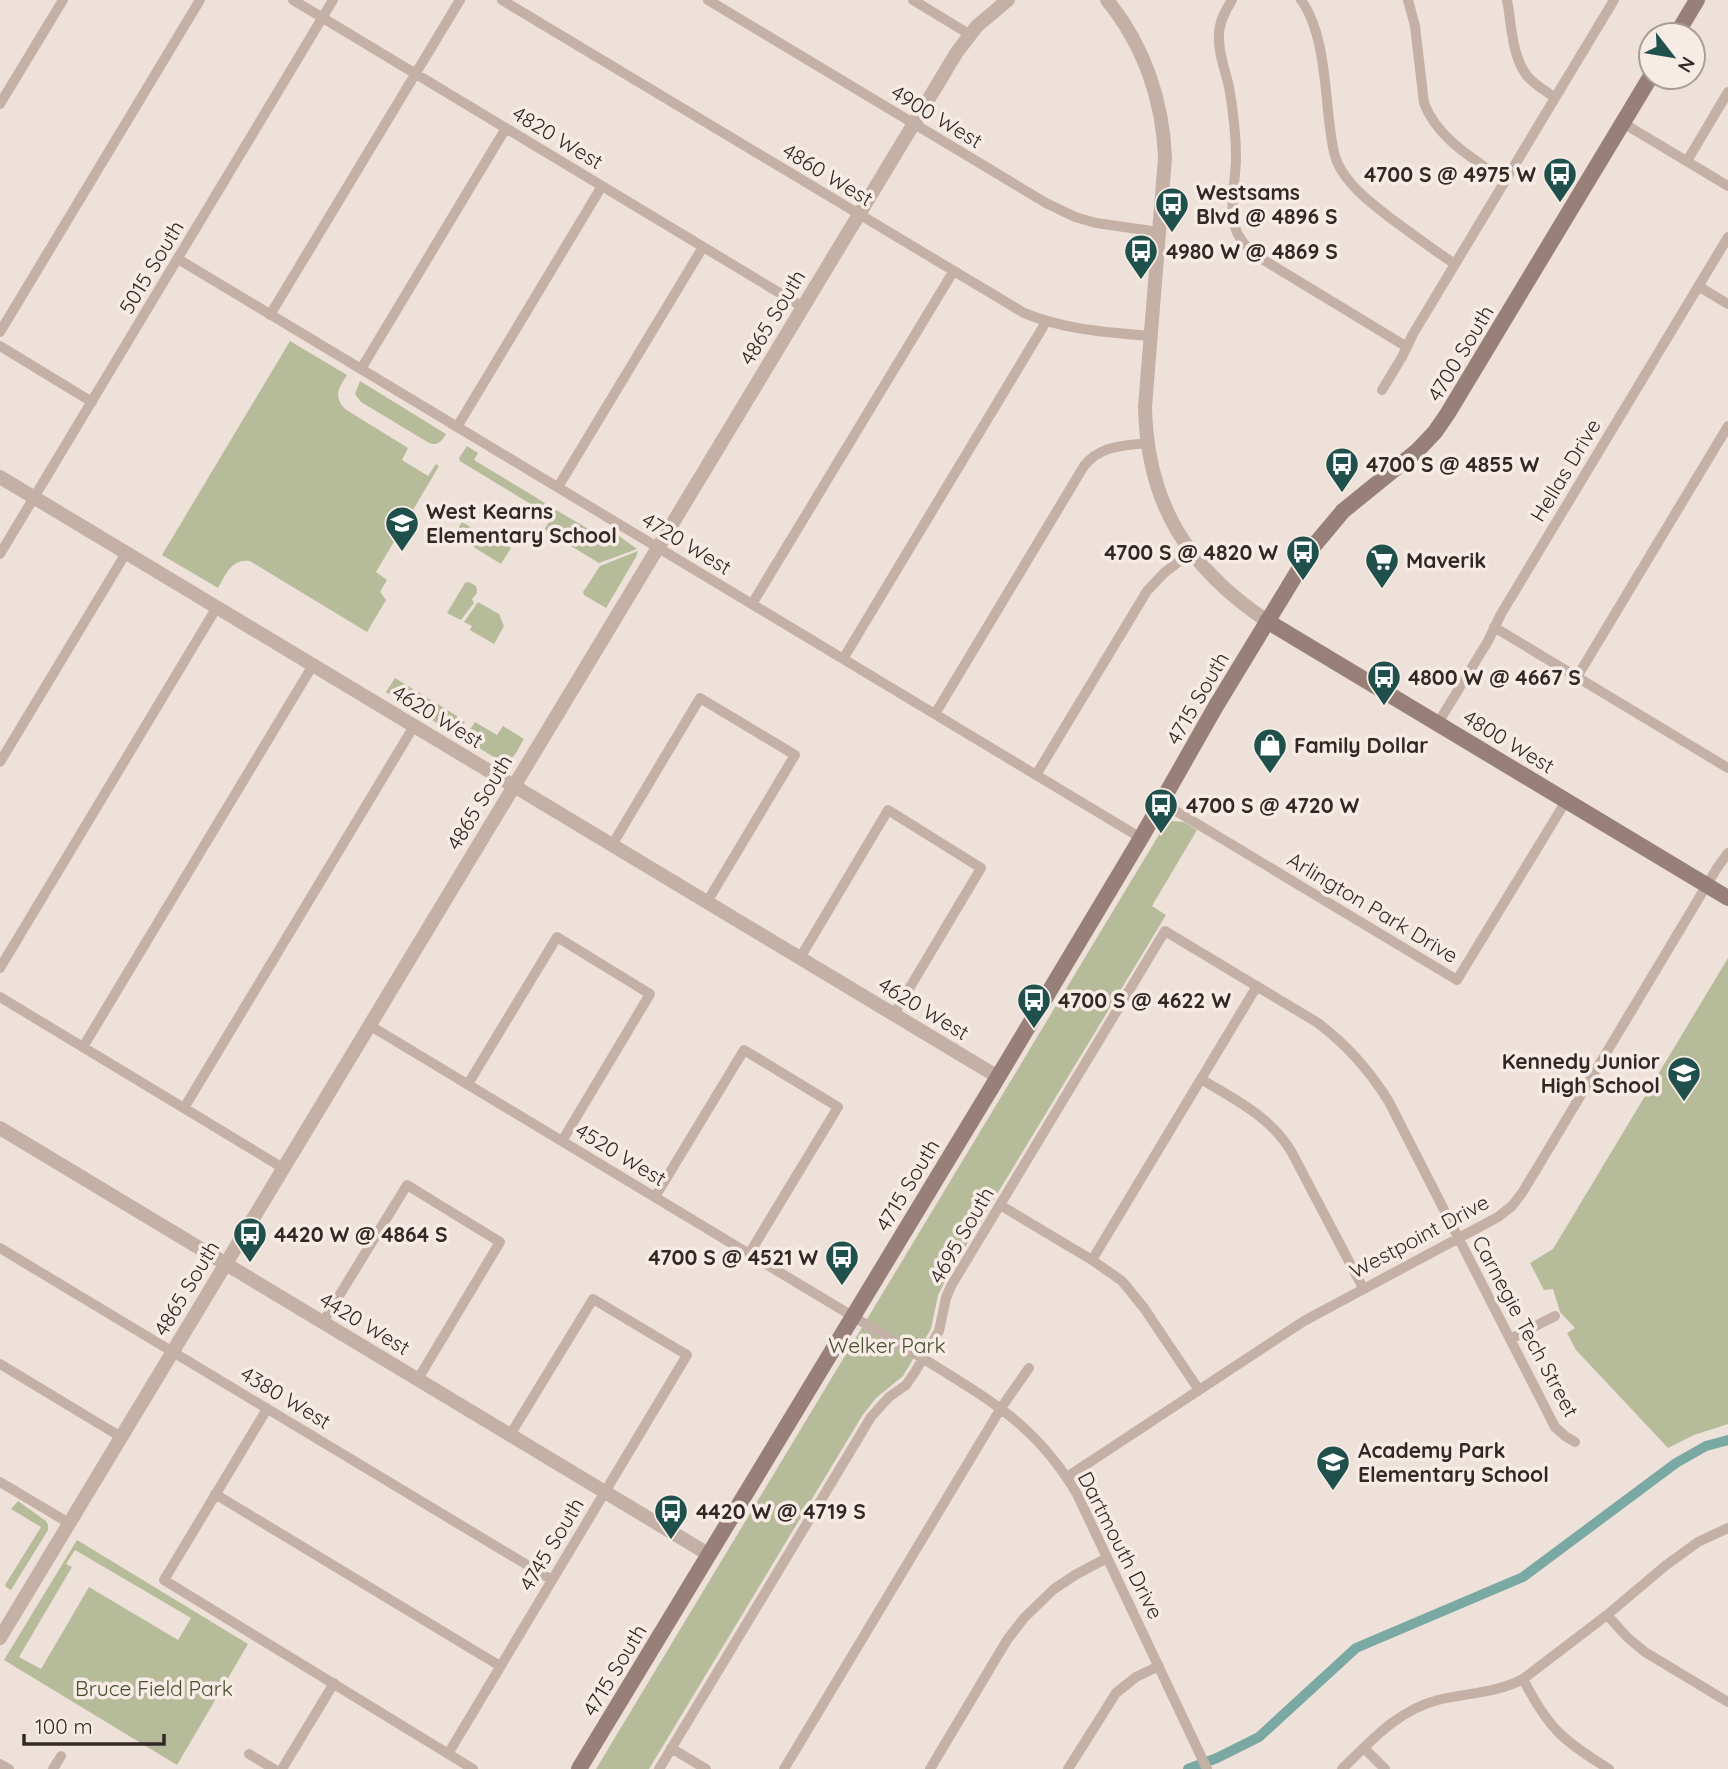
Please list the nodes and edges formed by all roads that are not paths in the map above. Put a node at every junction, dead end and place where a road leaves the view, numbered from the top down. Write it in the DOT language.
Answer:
graph roads {
  1 [pos="63,0"];
  2 [pos="200,0"];
  3 [pos="293,0"];
  4 [pos="333,0"];
  5 [pos="460,0"];
  6 [pos="502,0"];
  7 [pos="708,0"];
  8 [pos="913,0"];
  9 [pos="1008,0"];
  10 [pos="1107,0"];
  11 [pos="1232,0"];
  12 [pos="1301,0"];
  13 [pos="1408,0"];
  14 [pos="1507,0"];
  15 [pos="1614,0"];
  16 [pos="1697,0"];
  17 [pos="323,18"];
  18 [pos="1684,21"];
  19 [pos="969,34"];
  20 [pos="416,74"];
  21 [pos="1642,91"];
  22 [pos="1728,92"];
  23 [pos="1555,98"];
  24 [pos="0,104"];
  25 [pos="1623,123"];
  26 [pos="913,124"];
  27 [pos="506,128"];
  28 [pos="1687,161"];
  29 [pos="1505,181"];
  30 [pos="602,186"];
  31 [pos="1728,186"];
  32 [pos="858,215"];
  33 [pos="1159,232"];
  34 [pos="1728,237"];
  35 [pos="703,247"];
  36 [pos="178,259"];
  37 [pos="1455,264"];
  38 [pos="953,272"];
  39 [pos="1698,286"];
  40 [pos="1728,304"];
  41 [pos="803,307"];
  42 [pos="270,314"];
  43 [pos="1046,322"];
  44 [pos="0,332"];
  45 [pos="1150,336"];
  46 [pos="0,346"];
  47 [pos="1407,347"];
  48 [pos="361,369"];
  49 [pos="1382,390"];
  50 [pos="92,402"];
  51 [pos="1728,426"];
  52 [pos="457,427"];
  53 [pos="1147,443"];
  54 [pos="0,477"];
  55 [pos="558,488"];
  56 [pos="34,498"];
  57 [pos="658,548"];
  58 [pos="1191,552"];
  59 [pos="126,553"];
  60 [pos="0,554"];
  61 [pos="752,604"];
  62 [pos="217,607"];
  63 [pos="1267,621"];
  64 [pos="1494,627"];
  65 [pos="843,659"];
  66 [pos="313,665"];
  67 [pos="1577,677"];
  68 [pos="935,714"];
  69 [pos="1438,723"];
  70 [pos="414,726"];
  71 [pos="0,762"];
  72 [pos="1728,768"];
  73 [pos="1035,775"];
  74 [pos="513,786"];
  75 [pos="1566,801"];
  76 [pos="1161,802"];
  77 [pos="1141,838"];
  78 [pos="612,845"];
  79 [pos="1728,853"];
  80 [pos="1707,885"];
  81 [pos="1728,898"];
  82 [pos="706,902"];
  83 [pos="1165,931"];
  84 [pos="800,958"];
  85 [pos="0,968"];
  86 [pos="1257,986"];
  87 [pos="0,997"];
  88 [pos="894,1014"];
  89 [pos="369,1025"];
  90 [pos="83,1047"];
  91 [pos="998,1077"];
  92 [pos="1201,1079"];
  93 [pos="468,1084"];
  94 [pos="184,1108"];
  95 [pos="0,1128"];
  96 [pos="562,1141"];
  97 [pos="283,1168"];
  98 [pos="655,1197"];
  99 [pos="1000,1205"];
  100 [pos="1458,1238"];
  101 [pos="0,1248"];
  102 [pos="749,1254"];
  103 [pos="1092,1260"];
  104 [pos="226,1264"];
  105 [pos="1363,1288"];
  106 [pos="1555,1315"];
  107 [pos="853,1316"];
  108 [pos="323,1322"];
  109 [pos="1510,1339"];
  110 [pos="173,1352"];
  111 [pos="923,1358"];
  112 [pos="0,1364"];
  113 [pos="1029,1368"];
  114 [pos="418,1379"];
  115 [pos="1199,1390"];
  116 [pos="1002,1408"];
  117 [pos="267,1409"];
  118 [pos="510,1435"];
  119 [pos="121,1437"];
  120 [pos="1575,1442"];
  121 [pos="1067,1477"];
  122 [pos="0,1482"];
  123 [pos="605,1492"];
  124 [pos="215,1494"];
  125 [pos="69,1523"];
  126 [pos="1728,1528"];
  127 [pos="708,1554"];
  128 [pos="1107,1558"];
  129 [pos="552,1580"];
  130 [pos="1607,1615"];
  131 [pos="0,1638"];
  132 [pos="500,1666"];
  133 [pos="1159,1666"];
  134 [pos="1523,1679"];
  135 [pos="334,1683"];
  136 [pos="1728,1702"];
  137 [pos="671,1748"];
  138 [pos="1364,1748"];
  139 [pos="249,1754"];
  140 [pos="448,1754"];
  141 [pos="61,1756"];
  142 [pos="0,1764"];
  143 [pos="1205,1764"];
  144 [pos="9,1769"];
  145 [pos="53,1769"];
  146 [pos="274,1769"];
  147 [pos="282,1769"];
  148 [pos="473,1769"];
  149 [pos="579,1769"];
  150 [pos="659,1769"];
  151 [pos="706,1769"];
  152 [pos="784,1769"];
  153 [pos="930,1769"];
  154 [pos="1068,1769"];
  155 [pos="1342,1769"];
  156 [pos="1385,1769"];
  157 [pos="1609,1769"];
  1 -- 24 [label="street"];
  2 -- 44 [label="street"];
  3 -- 17 [label="street, 4820 West"];
  4 -- 17 [label="street, 5015 South"];
  5 -- 20 [label="street"];
  6 -- 32 [label="street, 4860 West"];
  7 -- 26 [label="street, 4900 West"];
  8 -- 19 [label="street"];
  9 -- 19 [label="street, 4865 South"];
  10 -- 33 [label="street"];
  11 -- 47 [label="street"];
  12 -- 37 [label="street"];
  13 -- 29 [label="street"];
  14 -- 23 [label="street"];
  15 -- 23 [label="street"];
  16 -- 18 [label="main road"];
  17 -- 20 [label="street, 4820 West"];
  17 -- 36 [label="street, 5015 South"];
  19 -- 26 [label="street, 4865 South"];
  20 -- 27 [label="street, 4820 West"];
  20 -- 42 [label="street"];
  21 -- 25 [label="main road, 4700 South"];
  22 -- 28 [label="street"];
  23 -- 29 [label="street"];
  25 -- 28 [label="street"];
  25 -- 63 [label="main road, 4700 South"];
  26 -- 32 [label="street, 4865 South"];
  26 -- 33 [label="street, 4900 West"];
  27 -- 30 [label="street, 4820 West"];
  27 -- 48 [label="street"];
  28 -- 31 [label="street"];
  29 -- 37 [label="street"];
  30 -- 35 [label="street, 4820 West"];
  30 -- 52 [label="street"];
  32 -- 38 [label="street, 4860 West"];
  32 -- 41 [label="street, 4865 South"];
  33 -- 45 [label="street"];
  34 -- 39 [label="street, Hellas Drive"];
  35 -- 41 [label="street, 4820 West"];
  35 -- 55 [label="street"];
  36 -- 42 [label="street, 4720 West"];
  36 -- 50 [label="street, 5015 South"];
  37 -- 47 [label="street"];
  38 -- 43 [label="street, 4860 West"];
  38 -- 61 [label="street"];
  39 -- 40 [label="street"];
  39 -- 64 [label="street, Hellas Drive"];
  41 -- 57 [label="street, 4865 South"];
  42 -- 48 [label="street, 4720 West"];
  43 -- 45 [label="street, 4860 West"];
  43 -- 65 [label="street"];
  45 -- 53 [label="street"];
  46 -- 50 [label="street"];
  47 -- 49 [label="street"];
  48 -- 52 [label="street, 4720 West"];
  50 -- 56 [label="street, 5015 South"];
  51 -- 67 [label="street"];
  52 -- 55 [label="street, 4720 West"];
  53 -- 58 [label="street"];
  53 -- 68 [label="street"];
  54 -- 56 [label="street, 4620 West"];
  55 -- 57 [label="street, 4720 West"];
  56 -- 59 [label="street, 4620 West"];
  56 -- 60 [label="street, 5015 South"];
  57 -- 61 [label="street, 4720 West"];
  57 -- 74 [label="street, 4865 South"];
  58 -- 63 [label="street"];
  58 -- 73 [label="street"];
  59 -- 62 [label="street, 4620 West"];
  59 -- 71 [label="street"];
  61 -- 65 [label="street, 4720 West"];
  62 -- 66 [label="street, 4620 West"];
  62 -- 85 [label="street"];
  63 -- 69 [label="main road, 4800 West"];
  63 -- 76 [label="main road, 4715 South"];
  64 -- 67 [label="street"];
  64 -- 69 [label="street, Hellas Drive"];
  65 -- 68 [label="street, 4720 West"];
  66 -- 70 [label="street, 4620 West"];
  66 -- 90 [label="street"];
  67 -- 72 [label="street"];
  68 -- 73 [label="street, 4720 West"];
  69 -- 75 [label="main road, 4800 West"];
  70 -- 74 [label="street, 4620 West"];
  70 -- 94 [label="street"];
  73 -- 77 [label="street, 4720 West"];
  74 -- 78 [label="street, 4620 West"];
  74 -- 89 [label="street, 4865 South"];
  75 -- 76 [label="street, Arlington Park Drive"];
  75 -- 80 [label="main road, 4800 West"];
  76 -- 77 [label="main road, 4715 South"];
  77 -- 91 [label="main road, 4715 South"];
  78 -- 82 [label="street, 4620 West"];
  78 -- 82 [label="street"];
  79 -- 80 [label="street, Westpoint Drive"];
  80 -- 81 [label="main road, 4800 West"];
  80 -- 100 [label="street, Westpoint Drive"];
  82 -- 84 [label="street, 4620 West"];
  83 -- 86 [label="street, Carnegie Tech Street"];
  83 -- 99 [label="street, 4695 South"];
  84 -- 88 [label="street, 4620 West"];
  84 -- 88 [label="street"];
  86 -- 92 [label="street"];
  86 -- 100 [label="street, Carnegie Tech Street"];
  87 -- 90 [label="street"];
  88 -- 91 [label="street, 4620 West"];
  89 -- 93 [label="street, 4520 West"];
  89 -- 97 [label="street, 4865 South"];
  90 -- 94 [label="street"];
  91 -- 107 [label="main road, 4715 South"];
  92 -- 103 [label="street"];
  92 -- 105 [label="street"];
  93 -- 96 [label="street, 4520 West"];
  93 -- 96 [label="street"];
  94 -- 97 [label="street"];
  95 -- 104 [label="street, 4420 West"];
  96 -- 98 [label="street, 4520 West"];
  97 -- 104 [label="street, 4865 South"];
  98 -- 102 [label="street, 4520 West"];
  98 -- 102 [label="street"];
  99 -- 103 [label="street"];
  99 -- 111 [label="street, 4695 South"];
  100 -- 105 [label="street, Westpoint Drive"];
  100 -- 109 [label="street, Carnegie Tech Street"];
  101 -- 110 [label="street, 4380 West"];
  102 -- 107 [label="street, 4520 West"];
  103 -- 115 [label="street"];
  104 -- 108 [label="street, 4420 West"];
  104 -- 110 [label="street, 4865 South"];
  105 -- 115 [label="street, Westpoint Drive"];
  106 -- 109 [label="street"];
  107 -- 111 [label="street, Dartmouth Drive"];
  107 -- 127 [label="main road, 4715 South"];
  108 -- 114 [label="street, 4420 West"];
  108 -- 114 [label="street"];
  109 -- 120 [label="street, Carnegie Tech Street"];
  110 -- 117 [label="street, 4380 West"];
  110 -- 119 [label="street, 4865 South"];
  111 -- 116 [label="street, Dartmouth Drive"];
  111 -- 137 [label="street, 4695 South"];
  112 -- 119 [label="street"];
  113 -- 116 [label="street"];
  114 -- 118 [label="street, 4420 West"];
  115 -- 121 [label="street, Westpoint Drive"];
  116 -- 121 [label="street, Dartmouth Drive"];
  116 -- 152 [label="street"];
  117 -- 124 [label="street"];
  117 -- 129 [label="street, 4380 West"];
  118 -- 123 [label="street, 4420 West"];
  118 -- 123 [label="street, 4745 South"];
  119 -- 125 [label="street, 4865 South"];
  121 -- 128 [label="street, Dartmouth Drive"];
  122 -- 125 [label="street"];
  123 -- 127 [label="street, 4420 West"];
  123 -- 129 [label="street, 4745 South"];
  124 -- 132 [label="street"];
  124 -- 135 [label="street"];
  125 -- 131 [label="street, 4865 South"];
  126 -- 130 [label="street"];
  127 -- 149 [label="main road, 4715 South"];
  128 -- 133 [label="street, Dartmouth Drive"];
  128 -- 153 [label="street"];
  129 -- 132 [label="street, 4745 South"];
  130 -- 134 [label="street"];
  130 -- 136 [label="street"];
  132 -- 140 [label="street, 4745 South"];
  133 -- 143 [label="street, Dartmouth Drive"];
  133 -- 154 [label="street"];
  134 -- 138 [label="street"];
  134 -- 157 [label="street"];
  135 -- 140 [label="street"];
  135 -- 147 [label="street"];
  137 -- 150 [label="street, 4695 South"];
  137 -- 151 [label="street"];
  138 -- 155 [label="street"];
  138 -- 156 [label="street"];
  139 -- 146 [label="street"];
  140 -- 148 [label="street"];
  141 -- 145 [label="street"];
  142 -- 144 [label="street"];
}
